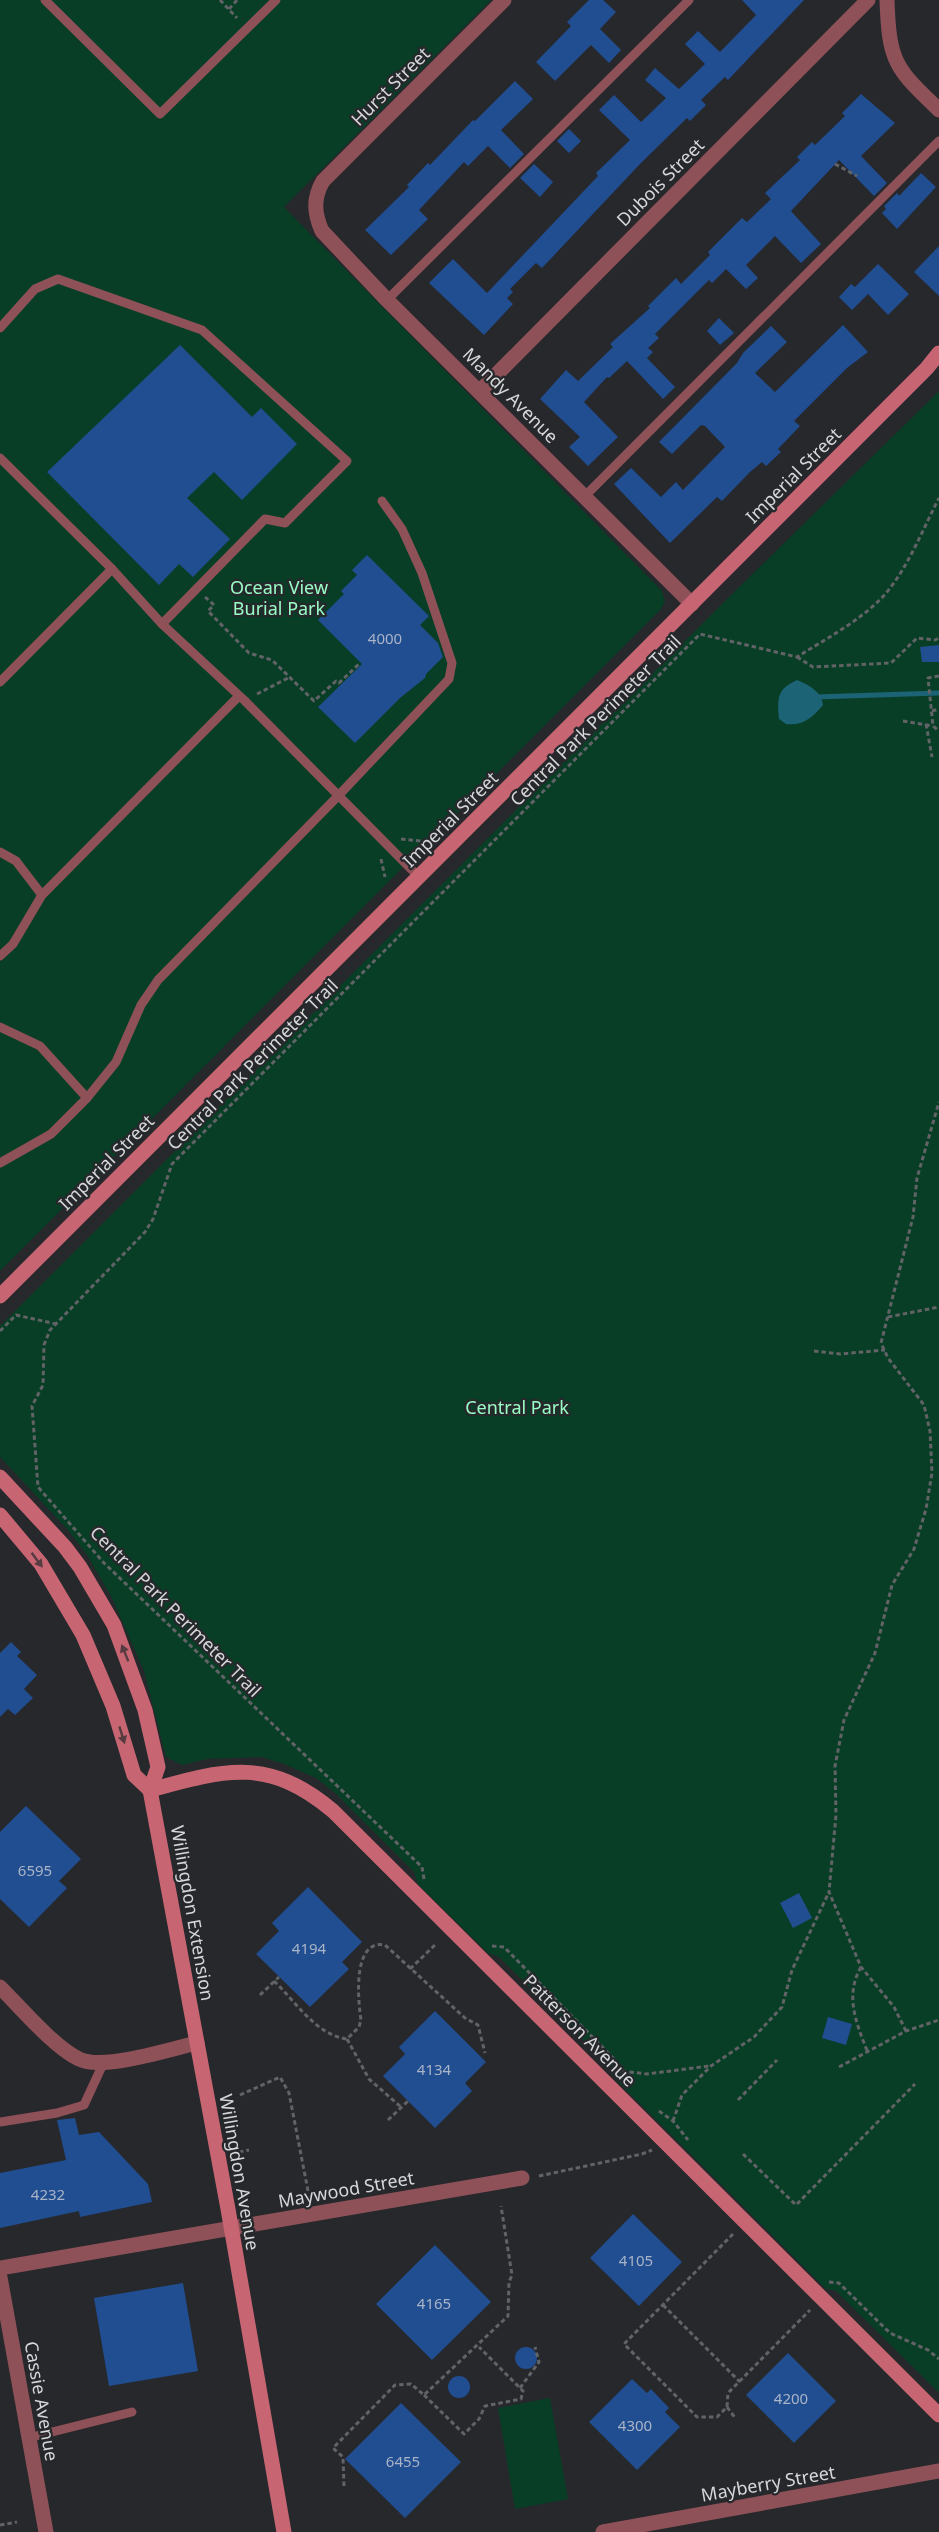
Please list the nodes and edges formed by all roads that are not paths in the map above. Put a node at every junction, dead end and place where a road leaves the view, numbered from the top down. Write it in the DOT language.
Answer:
graph roads {
  1 [pos="45,0"];
  2 [pos="276,0"];
  3 [pos="504,0"];
  4 [pos="689,0"];
  5 [pos="868,0"];
  6 [pos="887,0"];
  7 [pos="939,110"];
  8 [pos="939,141"];
  9 [pos="315,206"];
  10 [pos="387,300"];
  11 [pos="0,328"];
  12 [pos="939,353"];
  13 [pos="933,364"];
  14 [pos="480,391"];
  15 [pos="0,458"];
  16 [pos="584,497"];
  17 [pos="382,501"];
  18 [pos="112,569"];
  19 [pos="692,604"];
  20 [pos="162,624"];
  21 [pos="0,682"];
  22 [pos="242,699"];
  23 [pos="338,796"];
  24 [pos="0,852"];
  25 [pos="419,877"];
  26 [pos="42,895"];
  27 [pos="0,956"];
  28 [pos="0,1027"];
  29 [pos="87,1098"];
  30 [pos="0,1163"];
  31 [pos="0,1296"];
  32 [pos="0,1477"];
  33 [pos="0,1515"];
  34 [pos="150,1790"];
  35 [pos="0,1988"];
  36 [pos="197,2043"];
  37 [pos="103,2064"];
  38 [pos="0,2122"];
  39 [pos="522,2178"];
  40 [pos="231,2230"];
  41 [pos="0,2268"];
  42 [pos="0,2277"];
  43 [pos="132,2412"];
  44 [pos="939,2415"];
  45 [pos="28,2438"];
  46 [pos="939,2471"];
  47 [pos="690,2524"];
  48 [pos="46,2532"];
  49 [pos="284,2532"];
  50 [pos="603,2532"];
  1 -- 2 [label="lane"];
  3 -- 9 [label="street, Hurst Street"];
  4 -- 10 [label="lane"];
  5 -- 14 [label="street, Dubois Street"];
  6 -- 7 [label="street"];
  8 -- 16 [label="lane"];
  9 -- 10 [label="street, Mandy Avenue"];
  10 -- 14 [label="street, Mandy Avenue"];
  11 -- 20 [label="lane"];
  12 -- 13 [label="main road, Imperial Street"];
  13 -- 19 [label="main road, Imperial Street"];
  14 -- 16 [label="street, Mandy Avenue"];
  15 -- 18 [label="lane"];
  16 -- 19 [label="street, Mandy Avenue"];
  17 -- 23 [label="lane"];
  18 -- 20 [label="lane"];
  18 -- 21 [label="lane"];
  19 -- 25 [label="main road, Imperial Street"];
  20 -- 22 [label="lane"];
  22 -- 23 [label="lane"];
  22 -- 26 [label="lane"];
  23 -- 25 [label="lane"];
  23 -- 29 [label="lane"];
  24 -- 26 [label="lane"];
  25 -- 31 [label="main road, Imperial Street"];
  26 -- 27 [label="lane"];
  28 -- 29 [label="lane"];
  29 -- 30 [label="lane"];
  34 -- 32 [label="main road, Willingdon Extension, one-way"];
  33 -- 34 [label="main road, Willingdon Extension, one-way"];
  34 -- 36 [label="main road, Willingdon Extension"];
  34 -- 44 [label="main road, Patterson Avenue"];
  35 -- 37 [label="street"];
  36 -- 37 [label="street"];
  36 -- 40 [label="main road, Willingdon Avenue"];
  37 -- 38 [label="lane"];
  39 -- 40 [label="street, Maywood Street"];
  40 -- 41 [label="street, Maywood Street"];
  40 -- 49 [label="main road, Willingdon Avenue"];
  42 -- 45 [label="street, Cassie Avenue"];
  43 -- 45 [label="lane"];
  45 -- 48 [label="street, Cassie Avenue"];
  46 -- 47 [label="street, Mayberry Street"];
  47 -- 50 [label="street, Mayberry Street"];
}
